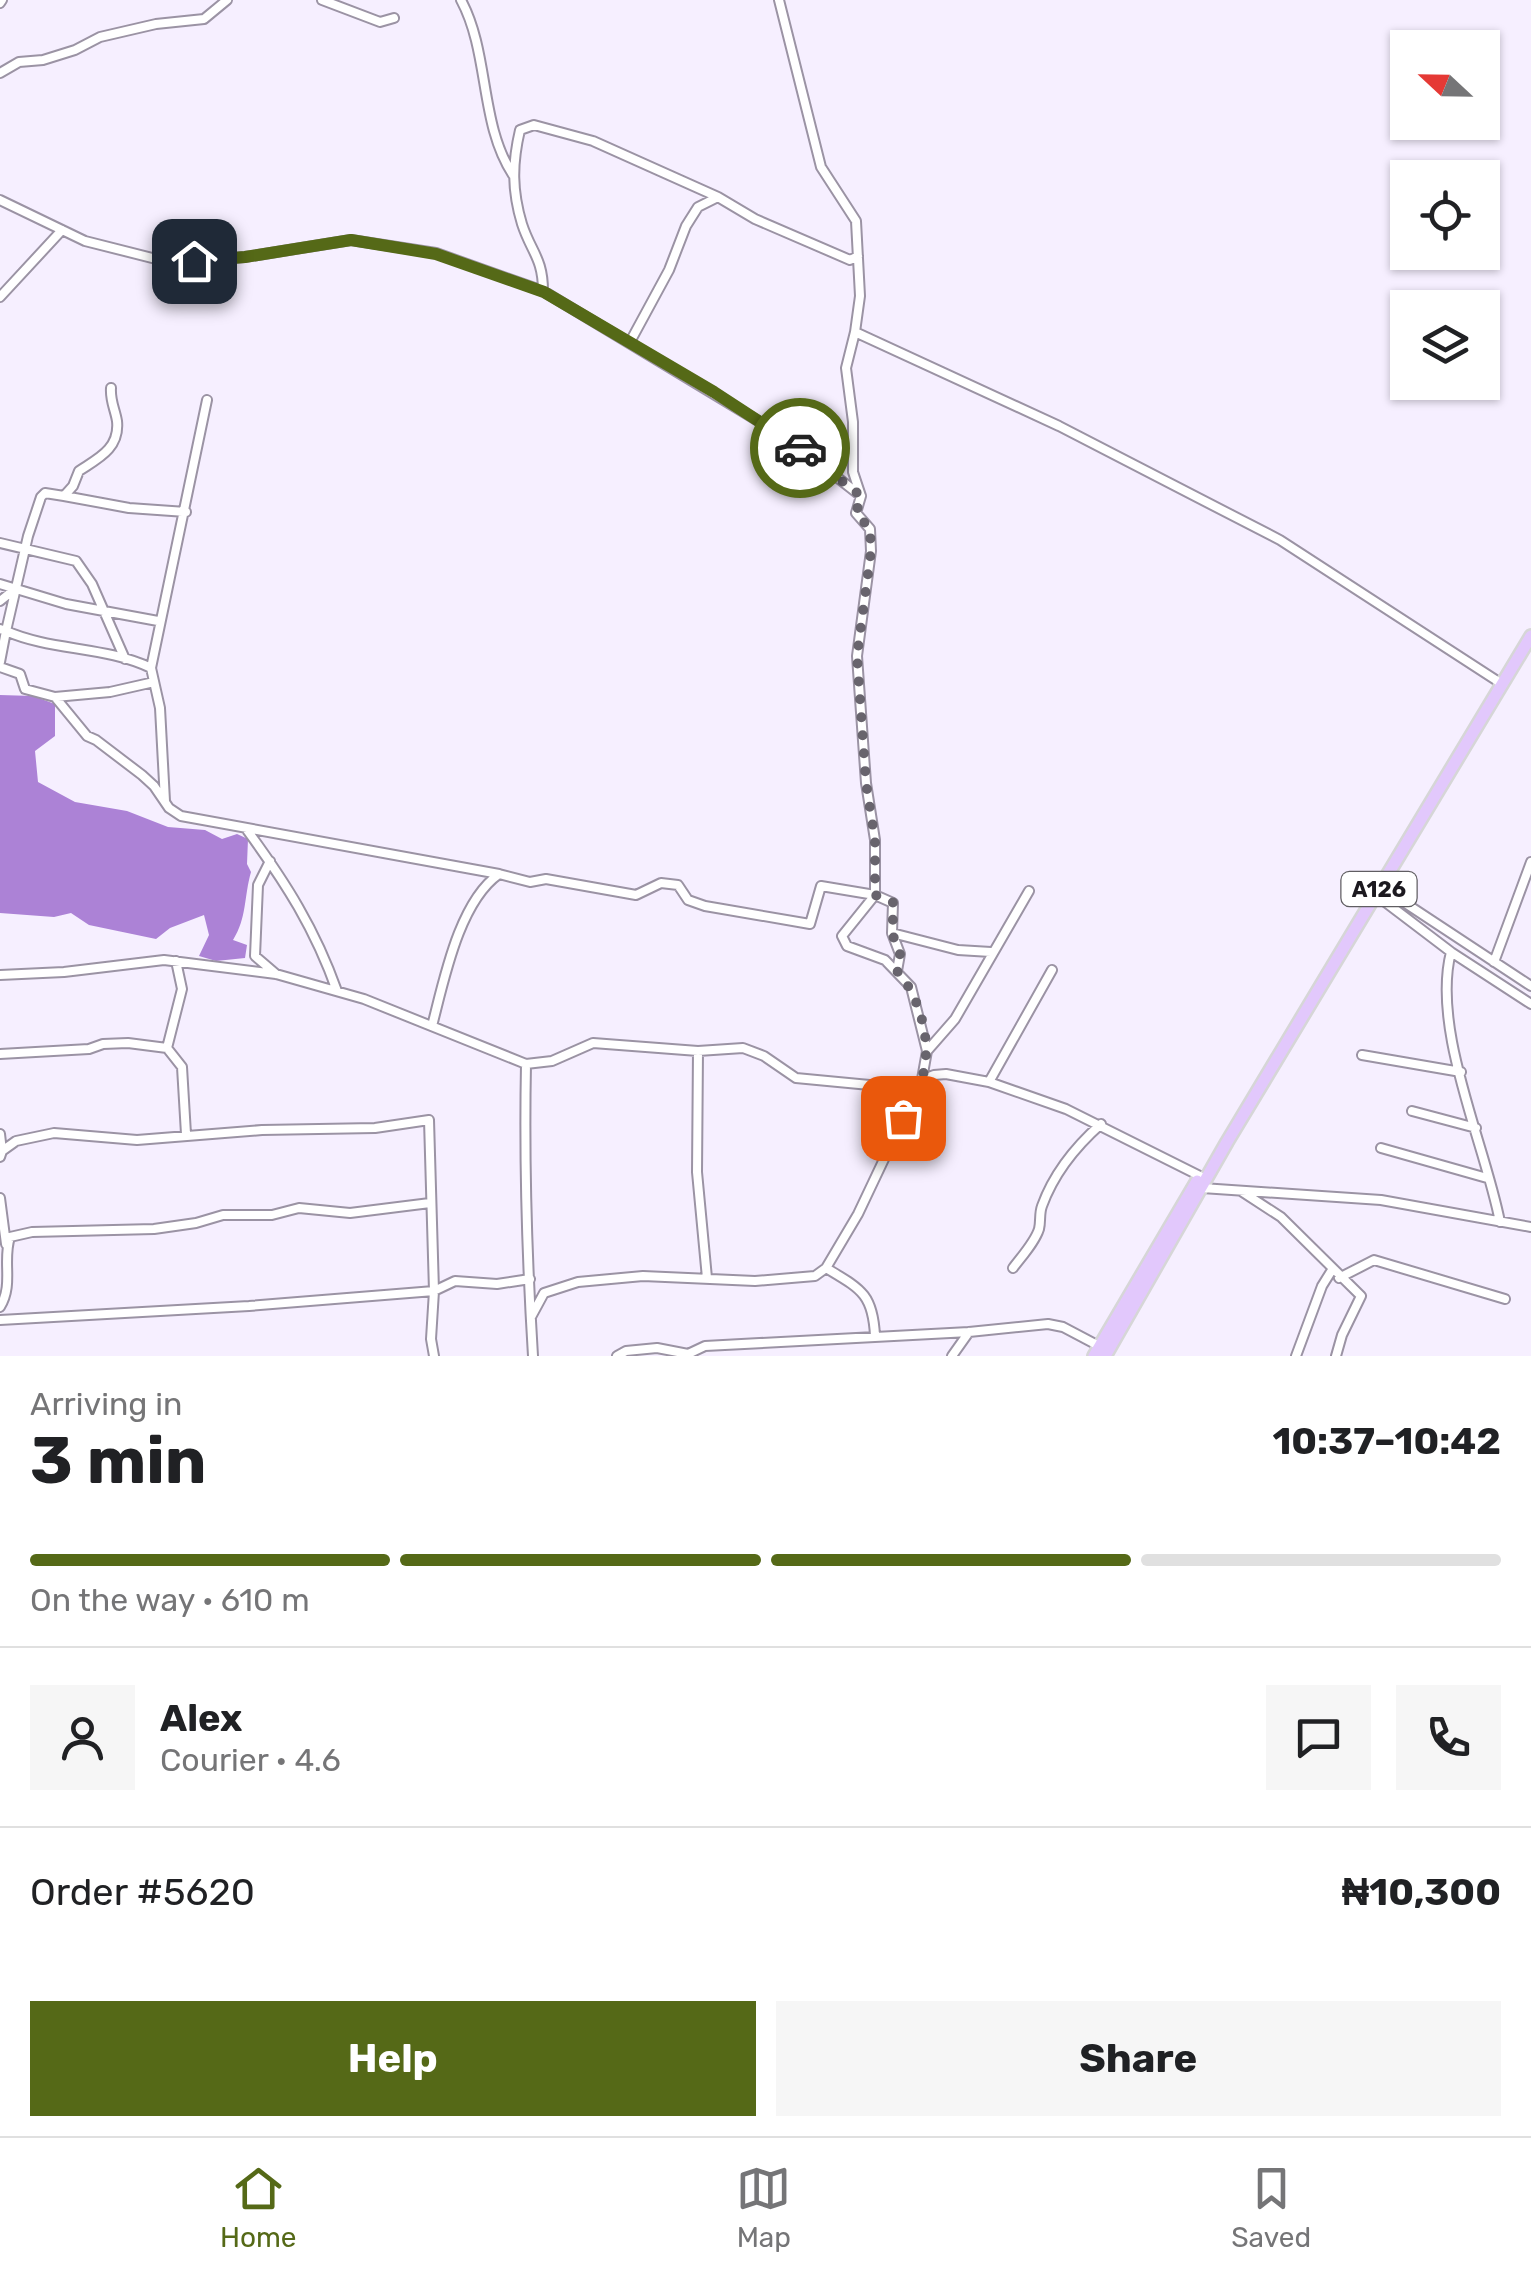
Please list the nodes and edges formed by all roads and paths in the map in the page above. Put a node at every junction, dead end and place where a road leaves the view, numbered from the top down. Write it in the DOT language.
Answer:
graph roads {
  1 [pos="228,0"];
  2 [pos="322,0"];
  3 [pos="461,0"];
  4 [pos="780,0"];
  5 [pos="394,18"];
  6 [pos="0,73"];
  7 [pos="513,176"];
  8 [pos="718,197"];
  9 [pos="1,203"];
  10 [pos="62,230"];
  11 [pos="858,256"];
  12 [pos="544,292"];
  13 [pos="0,296"];
  14 [pos="855,332"];
  15 [pos="630,342"];
  16 [pos="110,388"];
  17 [pos="207,400"];
  18 [pos="64,496"];
  19 [pos="861,496"];
  20 [pos="186,512"];
  21 [pos="0,543"];
  22 [pos="26,550"];
  23 [pos="0,584"];
  24 [pos="14,589"];
  25 [pos="0,601"];
  26 [pos="102,610"];
  27 [pos="158,621"];
  28 [pos="3,630"];
  29 [pos="1531,636"];
  30 [pos="125,659"];
  31 [pos="0,664"];
  32 [pos="150,668"];
  33 [pos="154,682"];
  34 [pos="1502,684"];
  35 [pos="55,698"];
  36 [pos="166,801"];
  37 [pos="247,829"];
  38 [pos="270,861"];
  39 [pos="1531,862"];
  40 [pos="499,874"];
  41 [pos="1029,891"];
  42 [pos="1378,892"];
  43 [pos="875,895"];
  44 [pos="892,933"];
  45 [pos="991,952"];
  46 [pos="1451,952"];
  47 [pos="176,961"];
  48 [pos="1494,962"];
  49 [pos="1052,970"];
  50 [pos="897,971"];
  51 [pos="276,974"];
  52 [pos="0,975"];
  53 [pos="1531,986"];
  54 [pos="337,991"];
  55 [pos="1531,1004"];
  56 [pos="432,1026"];
  57 [pos="167,1048"];
  58 [pos="698,1051"];
  59 [pos="927,1051"];
  60 [pos="0,1054"];
  61 [pos="1362,1055"];
  62 [pos="526,1064"];
  63 [pos="1461,1072"];
  64 [pos="922,1079"];
  65 [pos="989,1082"];
  66 [pos="1412,1111"];
  67 [pos="1101,1124"];
  68 [pos="1476,1128"];
  69 [pos="0,1134"];
  70 [pos="186,1134"];
  71 [pos="1381,1148"];
  72 [pos="1,1154"];
  73 [pos="1487,1178"];
  74 [pos="1201,1182"];
  75 [pos="1239,1190"];
  76 [pos="0,1198"];
  77 [pos="430,1202"];
  78 [pos="1500,1222"];
  79 [pos="1531,1226"];
  80 [pos="6,1248"];
  81 [pos="826,1268"];
  82 [pos="1014,1268"];
  83 [pos="1336,1274"];
  84 [pos="707,1278"];
  85 [pos="530,1279"];
  86 [pos="434,1291"];
  87 [pos="1504,1299"];
  88 [pos="0,1307"];
  89 [pos="531,1317"];
  90 [pos="0,1320"];
  91 [pos="968,1332"];
  92 [pos="875,1336"];
  93 [pos="1099,1353"];
  94 [pos="434,1356"];
  95 [pos="533,1356"];
  96 [pos="617,1356"];
  97 [pos="952,1356"];
  98 [pos="1296,1356"];
  99 [pos="1336,1356"];
  1 -- 6 [label="street"];
  2 -- 5 [label="street"];
  3 -- 7 [label="street"];
  4 -- 11 [label="street"];
  7 -- 8 [label="street"];
  7 -- 12 [label="street"];
  8 -- 11 [label="street"];
  8 -- 15 [label="street"];
  9 -- 10 [label="street"];
  10 -- 12 [label="street"];
  10 -- 13 [label="street"];
  11 -- 14 [label="street"];
  12 -- 15 [label="street"];
  14 -- 19 [label="street"];
  14 -- 34 [label="street"];
  15 -- 19 [label="street"];
  16 -- 18 [label="street"];
  17 -- 20 [label="street"];
  18 -- 20 [label="street"];
  18 -- 22 [label="street"];
  19 -- 43 [label="street"];
  20 -- 27 [label="street"];
  21 -- 22 [label="street"];
  22 -- 24 [label="street"];
  22 -- 26 [label="street"];
  23 -- 24 [label="street"];
  24 -- 25 [label="street"];
  24 -- 26 [label="street"];
  24 -- 28 [label="street"];
  26 -- 27 [label="street"];
  26 -- 30 [label="street"];
  27 -- 32 [label="street"];
  28 -- 30 [label="street"];
  28 -- 31 [label="street"];
  29 -- 34 [label="highway, A126"];
  30 -- 32 [label="street"];
  31 -- 35 [label="street"];
  32 -- 33 [label="street"];
  33 -- 35 [label="street"];
  33 -- 36 [label="street"];
  34 -- 42 [label="highway, A126"];
  35 -- 36 [label="street"];
  36 -- 37 [label="street"];
  37 -- 38 [label="street"];
  37 -- 40 [label="street"];
  38 -- 51 [label="street"];
  38 -- 54 [label="street"];
  39 -- 48 [label="street"];
  40 -- 43 [label="street"];
  40 -- 56 [label="street"];
  41 -- 45 [label="street"];
  42 -- 46 [label="street"];
  42 -- 48 [label="street"];
  42 -- 74 [label="highway, A126"];
  43 -- 44 [label="street"];
  43 -- 50 [label="street"];
  44 -- 45 [label="street"];
  44 -- 50 [label="street"];
  45 -- 59 [label="street"];
  46 -- 55 [label="street"];
  46 -- 63 [label="street"];
  47 -- 51 [label="street"];
  47 -- 52 [label="street"];
  47 -- 57 [label="street"];
  48 -- 53 [label="street"];
  49 -- 65 [label="street"];
  50 -- 59 [label="street"];
  51 -- 54 [label="street"];
  54 -- 56 [label="street"];
  56 -- 62 [label="street"];
  57 -- 60 [label="street"];
  57 -- 70 [label="street"];
  58 -- 62 [label="street"];
  58 -- 64 [label="street"];
  58 -- 84 [label="street"];
  59 -- 64 [label="street"];
  61 -- 63 [label="street"];
  62 -- 85 [label="street"];
  63 -- 68 [label="street"];
  64 -- 65 [label="street"];
  64 -- 81 [label="street"];
  65 -- 67 [label="street"];
  66 -- 68 [label="street"];
  67 -- 74 [label="street"];
  67 -- 82 [label="street"];
  68 -- 73 [label="street"];
  69 -- 72 [label="street"];
  70 -- 72 [label="street"];
  70 -- 77 [label="street"];
  71 -- 73 [label="street"];
  73 -- 78 [label="street"];
  74 -- 75 [label="street"];
  74 -- 93 [label="highway, A126"];
  75 -- 78 [label="street"];
  75 -- 83 [label="street"];
  76 -- 80 [label="street"];
  77 -- 80 [label="street"];
  77 -- 86 [label="street"];
  78 -- 79 [label="street"];
  80 -- 88 [label="street"];
  81 -- 84 [label="street"];
  81 -- 92 [label="street"];
  83 -- 87 [label="street"];
  83 -- 98 [label="street"];
  83 -- 99 [label="street"];
  84 -- 89 [label="street"];
  85 -- 86 [label="street"];
  85 -- 89 [label="street"];
  86 -- 90 [label="street"];
  86 -- 94 [label="street"];
  89 -- 95 [label="street"];
  91 -- 92 [label="street"];
  91 -- 93 [label="street"];
  91 -- 97 [label="street"];
  92 -- 96 [label="street"];
}
